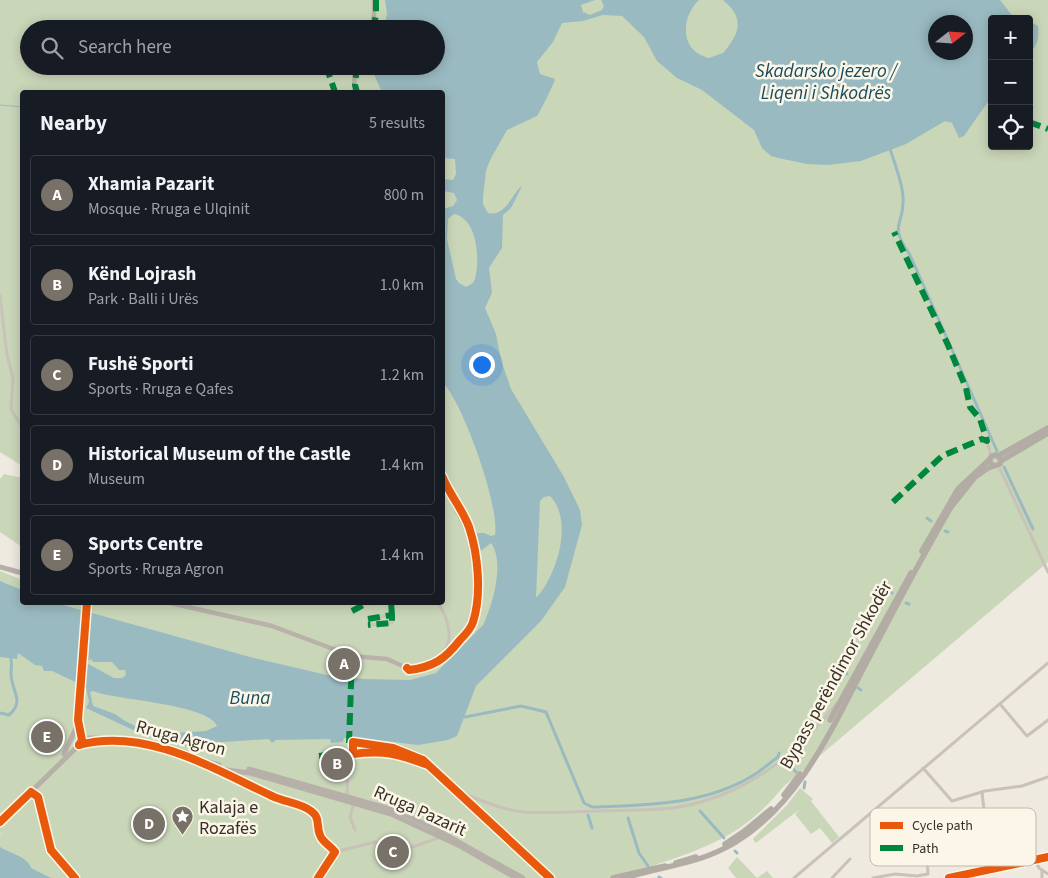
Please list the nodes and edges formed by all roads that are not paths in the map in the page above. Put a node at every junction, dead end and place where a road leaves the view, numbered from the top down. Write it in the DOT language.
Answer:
graph roads {
  1 [pos="374,0"];
  2 [pos="374,20"];
  3 [pos="354,75"];
  4 [pos="354,90"];
  5 [pos="0,296"];
  6 [pos="20,424"];
  7 [pos="1048,428"];
  8 [pos="1048,433"];
  9 [pos="987,441"];
  10 [pos="995,461"];
  11 [pos="445,489"];
  12 [pos="0,568"];
  13 [pos="1048,572"];
  14 [pos="20,573"];
  15 [pos="87,605"];
  16 [pos="179,605"];
  17 [pos="363,605"];
  18 [pos="391,605"];
  19 [pos="439,605"];
  20 [pos="352,611"];
  21 [pos="392,615"];
  22 [pos="368,619"];
  23 [pos="368,625"];
  24 [pos="434,663"];
  25 [pos="1048,663"];
  26 [pos="845,692"];
  27 [pos="1000,704"];
  28 [pos="78,720"];
  29 [pos="1048,720"];
  30 [pos="72,738"];
  31 [pos="81,738"];
  32 [pos="349,743"];
  33 [pos="79,746"];
  34 [pos="211,768"];
  35 [pos="923,768"];
  36 [pos="244,770"];
  37 [pos="1048,777"];
  38 [pos="32,790"];
  39 [pos="455,790"];
  40 [pos="982,792"];
  41 [pos="347,796"];
  42 [pos="354,802"];
  43 [pos="876,808"];
  44 [pos="984,808"];
  45 [pos="870,813"];
  46 [pos="1,821"];
  47 [pos="356,830"];
  48 [pos="442,837"];
  49 [pos="335,852"];
  50 [pos="850,859"];
  51 [pos="1036,862"];
  52 [pos="928,866"];
  53 [pos="986,866"];
  54 [pos="1006,866"];
  55 [pos="987,870"];
  56 [pos="1042,871"];
  57 [pos="1048,874"];
  58 [pos="835,877"];
  59 [pos="917,877"];
  60 [pos="958,877"];
  61 [pos="75,878"];
  62 [pos="318,878"];
  63 [pos="516,878"];
  64 [pos="523,878"];
  65 [pos="614,878"];
  66 [pos="625,878"];
  67 [pos="794,878"];
  68 [pos="874,878"];
  69 [pos="949,878"];
  70 [pos="1042,878"];
  1 -- 2 [label="main road"];
  3 -- 4 [label="main road"];
  5 -- 6 [label="street"];
  7 -- 10 [label="highway, Bypass perëndimor Shkodër"];
  8 -- 10 [label="highway, Bypass perëndimor Shkodër"];
  9 -- 10 [label="street"];
  10 -- 13 [label="street"];
  10 -- 26 [label="highway, Bypass perëndimor Shkodër"];
  10 -- 66 [label="highway, Bypass perëndimor Shkodër"];
  11 -- 24 [label="main road"];
  12 -- 14 [label="main road"];
  15 -- 28 [label="main road"];
  16 -- 24 [label="main road"];
  17 -- 20 [label="street"];
  18 -- 21 [label="street"];
  19 -- 24 [label="street"];
  21 -- 22 [label="street"];
  21 -- 23 [label="street"];
  25 -- 27 [label="street"];
  26 -- 39 [label="street"];
  26 -- 65 [label="highway, Bypass perëndimor Shkodër"];
  27 -- 29 [label="street"];
  27 -- 35 [label="street"];
  28 -- 30 [label="main road"];
  28 -- 31 [label="main road"];
  30 -- 31 [label="main road, Rruga Agron"];
  30 -- 33 [label="main road"];
  30 -- 38 [label="main road"];
  31 -- 33 [label="main road"];
  31 -- 36 [label="main road, Rruga Agron"];
  32 -- 41 [label="street"];
  33 -- 34 [label="main road, Rruga Agron"];
  33 -- 38 [label="main road"];
  34 -- 36 [label="main road, Rruga Agron"];
  34 -- 49 [label="street"];
  35 -- 40 [label="street"];
  35 -- 43 [label="street"];
  36 -- 41 [label="main road, Rruga Pazarit"];
  36 -- 42 [label="main road, Rruga Pazarit"];
  37 -- 40 [label="street"];
  38 -- 46 [label="main road"];
  38 -- 61 [label="street"];
  40 -- 44 [label="street"];
  41 -- 64 [label="main road, Rruga Pazarit"];
  42 -- 47 [label="street, Rruga Pazarit"];
  42 -- 48 [label="main road, Rruga Pazarit"];
  45 -- 67 [label="street"];
  48 -- 49 [label="street"];
  48 -- 63 [label="main road, Rruga Pazarit"];
  49 -- 62 [label="street"];
  50 -- 58 [label="street"];
  51 -- 56 [label="street"];
  52 -- 59 [label="street"];
  53 -- 55 [label="street"];
  54 -- 55 [label="main road"];
  55 -- 60 [label="main road"];
  56 -- 57 [label="street"];
  56 -- 70 [label="street"];
  59 -- 68 [label="street"];
  60 -- 69 [label="main road"];
}
